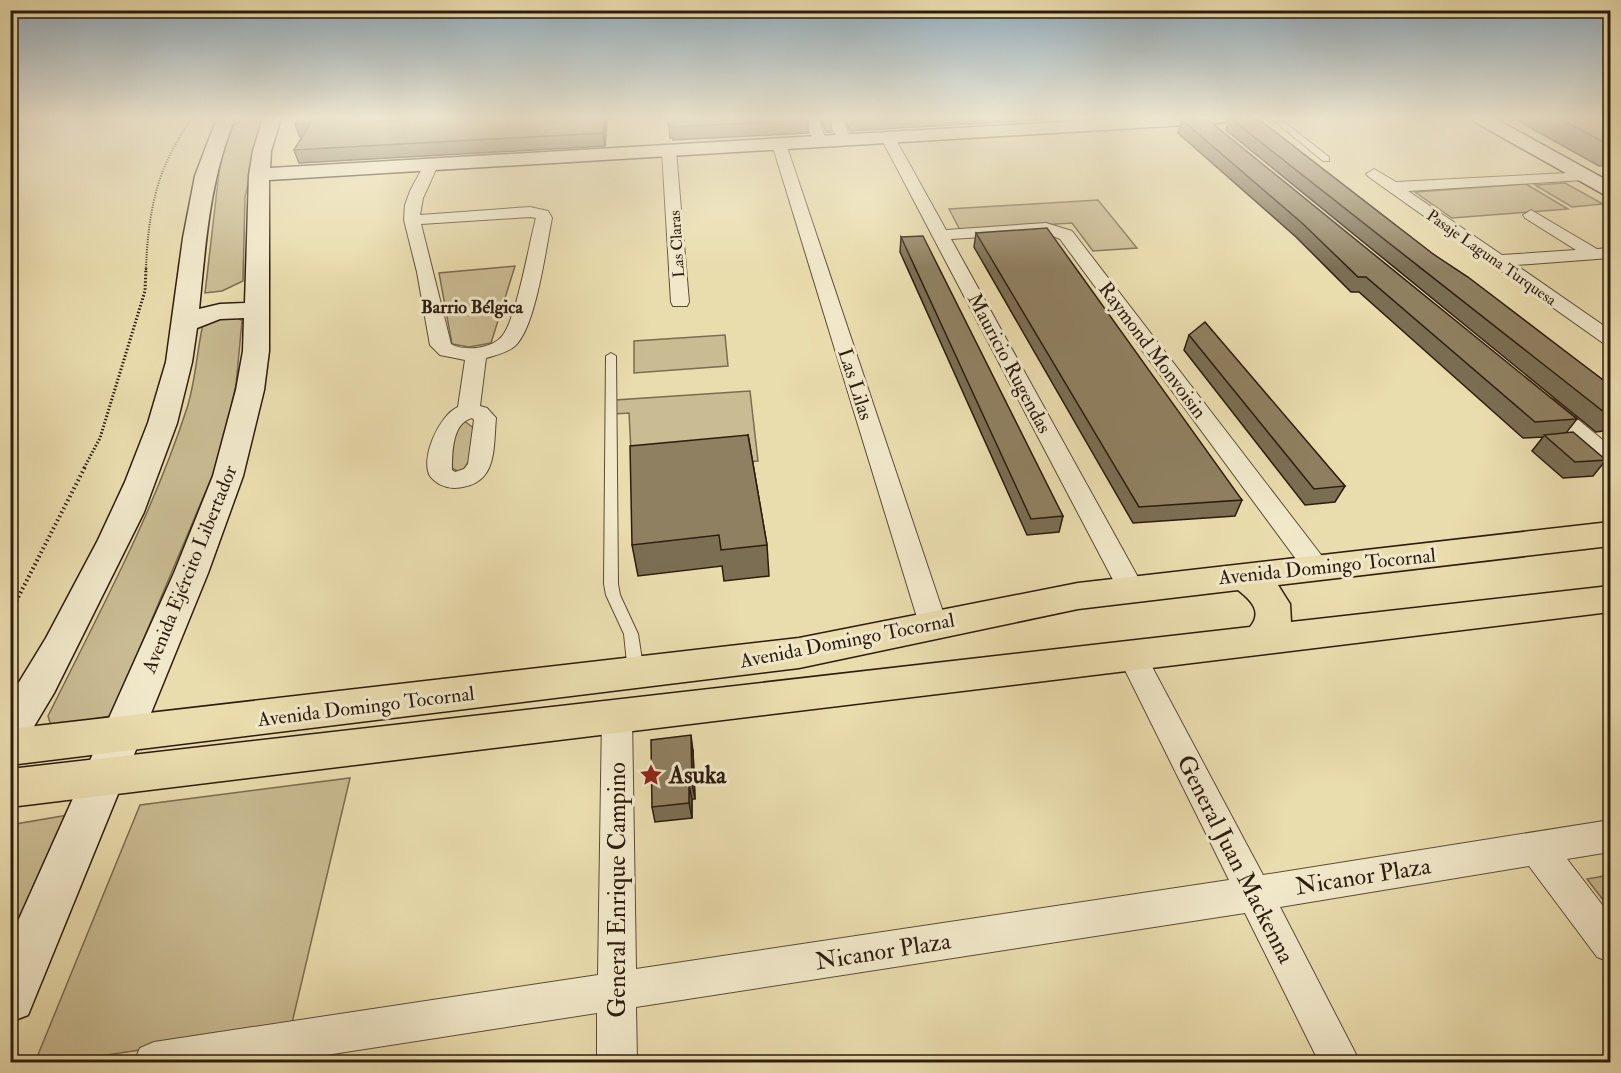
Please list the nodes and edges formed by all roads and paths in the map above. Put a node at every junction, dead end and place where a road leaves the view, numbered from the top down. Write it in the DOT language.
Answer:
graph roads {
  1 [pos="164,168"];
  2 [pos="208,168"];
  3 [pos="258,168"];
  4 [pos="366,168"];
  5 [pos="419,168"];
  6 [pos="670,168"];
  7 [pos="786,168"];
  8 [pos="904,168"];
  9 [pos="1571,168"];
  10 [pos="259,174"];
  11 [pos="1374,174"];
  12 [pos="1583,175"];
  13 [pos="1392,187"];
  14 [pos="1611,190"];
  15 [pos="1531,215"];
  16 [pos="412,219"];
  17 [pos="941,235"];
  18 [pos="1602,254"];
  19 [pos="1498,261"];
  20 [pos="258,279"];
  21 [pos="188,294"];
  22 [pos="680,302"];
  23 [pos="258,312"];
  24 [pos="1611,317"];
  25 [pos="1582,319"];
  26 [pos="185,324"];
  27 [pos="1611,339"];
  28 [pos="476,353"];
  29 [pos="611,356"];
  30 [pos="1529,390"];
  31 [pos="468,411"];
  32 [pos="1611,458"];
  33 [pos="1611,534"];
  34 [pos="1316,567"];
  35 [pos="1243,576"];
  36 [pos="1131,588"];
  37 [pos="1611,599"];
  38 [pos="10,612"];
  39 [pos="933,624"];
  40 [pos="1260,641"];
  41 [pos="1132,656"];
  42 [pos="636,673"];
  43 [pos="617,717"];
  44 [pos="10,731"];
  45 [pos="122,735"];
  46 [pos="10,747"];
  47 [pos="104,778"];
  48 [pos="10,788"];
  49 [pos="1611,836"];
  50 [pos="1537,848"];
  51 [pos="1254,894"];
  52 [pos="1611,944"];
  53 [pos="617,992"];
  54 [pos="10,997"];
  55 [pos="154,1062"];
  56 [pos="617,1062"];
  57 [pos="1341,1062"];
  1 -- 38 [label="path"];
  2 -- 21 [label="main road, Avenida Ejército Libertador"];
  3 -- 10 [label="main road, Avenida Ejército Libertador"];
  4 -- 10 [label="main road"];
  5 -- 16 [label="street"];
  6 -- 22 [label="street, Las Claras"];
  7 -- 39 [label="street, Las Lilas"];
  8 -- 17 [label="street, Mauricio Rugendas"];
  9 -- 12 [label="main road"];
  10 -- 20 [label="main road, Avenida Ejército Libertador"];
  11 -- 13 [label="street, Pasaje Laguna Turquesa"];
  12 -- 13 [label="street"];
  12 -- 14 [label="main road"];
  13 -- 19 [label="street, Pasaje Laguna Turquesa"];
  15 -- 18 [label="street"];
  16 -- 28 [label="street"];
  16 -- 28 [label="street"];
  17 -- 34 [label="street, Raymond Monvoisin"];
  17 -- 36 [label="street, Mauricio Rugendas"];
  18 -- 19 [label="street"];
  19 -- 25 [label="street, Pasaje Laguna Turquesa"];
  20 -- 21 [label="main road"];
  20 -- 23 [label="main road, Avenida Ejército Libertador"];
  21 -- 26 [label="main road, Avenida Ejército Libertador"];
  23 -- 26 [label="main road"];
  23 -- 45 [label="main road, Avenida Ejército Libertador"];
  24 -- 25 [label="street"];
  25 -- 27 [label="street, Pasaje Laguna Turquesa"];
  26 -- 44 [label="main road, Avenida Ejército Libertador"];
  28 -- 31 [label="street"];
  29 -- 42 [label="lane"];
  30 -- 32 [label="street"];
  33 -- 34 [label="main road, Avenida Domingo Tocornal"];
  34 -- 35 [label="main road, Avenida Domingo Tocornal"];
  35 -- 36 [label="main road, Avenida Domingo Tocornal"];
  35 -- 40 [label="main road"];
  36 -- 39 [label="main road, Avenida Domingo Tocornal"];
  37 -- 40 [label="main road, Avenida Domingo Tocornal"];
  39 -- 42 [label="main road, Avenida Domingo Tocornal"];
  40 -- 41 [label="main road, Avenida Domingo Tocornal"];
  41 -- 43 [label="main road, Avenida Domingo Tocornal"];
  41 -- 51 [label="street, General Juan Mackenna"];
  42 -- 45 [label="main road, Avenida Domingo Tocornal"];
  43 -- 47 [label="main road, Avenida Domingo Tocornal"];
  43 -- 53 [label="street, General Enrique Campino"];
  45 -- 46 [label="main road, Avenida Domingo Tocornal"];
  45 -- 47 [label="main road, Avenida Ejército Libertador"];
  47 -- 48 [label="main road, Avenida Domingo Tocornal"];
  47 -- 54 [label="main road, Avenida Ejército Libertador"];
  49 -- 50 [label="street, Nicanor Plaza"];
  50 -- 51 [label="street, Nicanor Plaza"];
  50 -- 52 [label="street"];
  51 -- 53 [label="street, Nicanor Plaza"];
  51 -- 57 [label="street, General Juan Mackenna"];
  53 -- 55 [label="street, Nicanor Plaza"];
  53 -- 56 [label="street, General Enrique Campino"];
}
